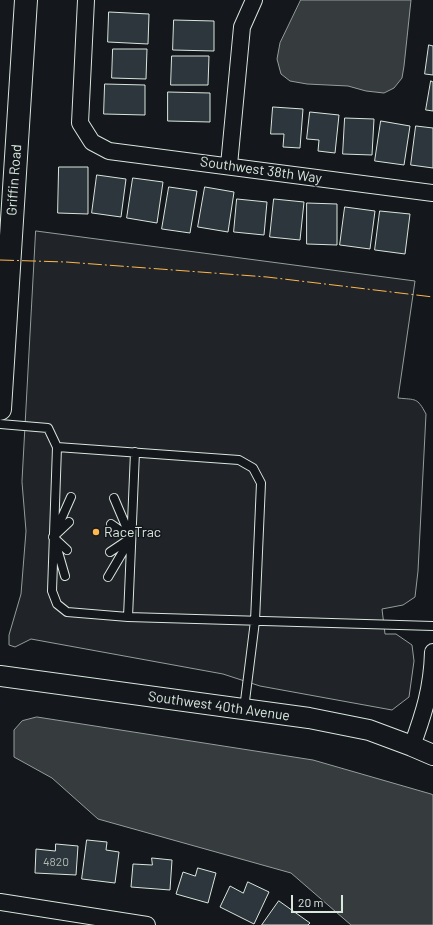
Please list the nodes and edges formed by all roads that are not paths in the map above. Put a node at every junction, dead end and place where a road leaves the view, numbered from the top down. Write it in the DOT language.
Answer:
graph roads {
  1 [pos="26,0"];
  2 [pos="86,0"];
  3 [pos="254,0"];
  4 [pos="229,165"];
  5 [pos="433,193"];
  6 [pos="0,409"];
  7 [pos="0,424"];
  8 [pos="57,447"];
  9 [pos="135,452"];
  10 [pos="71,497"];
  11 [pos="114,498"];
  12 [pos="69,522"];
  13 [pos="111,524"];
  14 [pos="53,537"];
  15 [pos="131,538"];
  16 [pos="67,550"];
  17 [pos="110,552"];
  18 [pos="65,576"];
  19 [pos="108,577"];
  20 [pos="128,617"];
  21 [pos="255,621"];
  22 [pos="433,626"];
  23 [pos="433,652"];
  24 [pos="0,676"];
  25 [pos="244,709"];
  26 [pos="412,746"];
  27 [pos="433,755"];
  28 [pos="0,902"];
  29 [pos="145,925"];
  1 -- 6 [label="main road, Griffin Road"];
  2 -- 4 [label="street, Southwest 38th Way"];
  3 -- 4 [label="street"];
  4 -- 5 [label="street, Southwest 38th Way"];
  7 -- 8 [label="lane"];
  8 -- 9 [label="lane"];
  8 -- 14 [label="lane"];
  9 -- 15 [label="lane"];
  9 -- 21 [label="lane"];
  10 -- 14 [label="lane"];
  11 -- 15 [label="lane"];
  12 -- 14 [label="lane"];
  13 -- 15 [label="lane"];
  14 -- 16 [label="lane"];
  14 -- 18 [label="lane"];
  14 -- 20 [label="lane"];
  15 -- 17 [label="lane"];
  15 -- 19 [label="lane"];
  15 -- 20 [label="lane"];
  20 -- 21 [label="lane"];
  21 -- 22 [label="lane"];
  21 -- 25 [label="lane"];
  23 -- 26 [label="street"];
  24 -- 25 [label="street, Southwest 40th Avenue"];
  25 -- 26 [label="street, Southwest 40th Avenue"];
  26 -- 27 [label="street, Southwest 40th Avenue"];
  28 -- 29 [label="street"];
}
